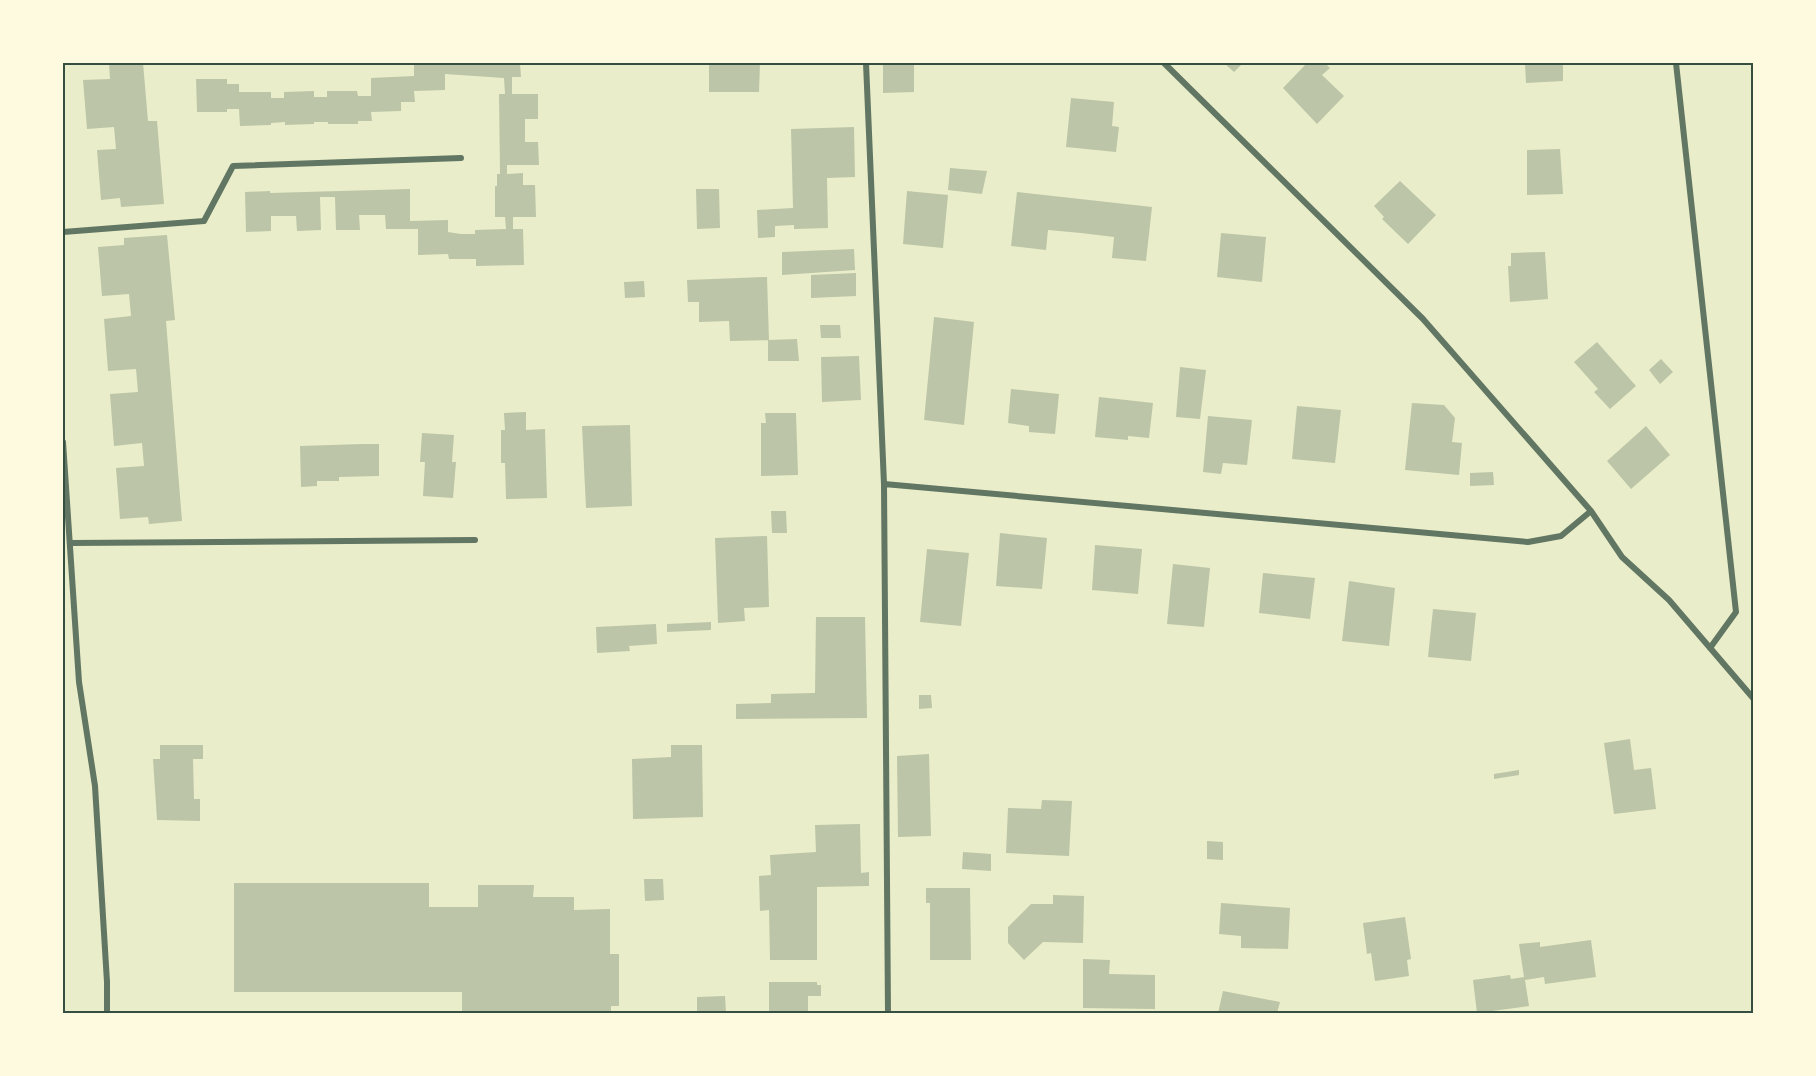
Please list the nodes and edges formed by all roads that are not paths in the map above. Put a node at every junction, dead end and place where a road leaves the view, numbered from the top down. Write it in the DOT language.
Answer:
graph roads {
  1 [pos="866,63"];
  2 [pos="1164,63"];
  3 [pos="1677,63"];
  4 [pos="461,158"];
  5 [pos="63,232"];
  6 [pos="63,442"];
  7 [pos="884,484"];
  8 [pos="1591,511"];
  9 [pos="475,540"];
  10 [pos="71,543"];
  11 [pos="1710,648"];
  12 [pos="1753,698"];
  13 [pos="107,1013"];
  14 [pos="888,1013"];
  1 -- 7 [label="street"];
  2 -- 8 [label="street"];
  3 -- 11 [label="street"];
  4 -- 5 [label="street"];
  6 -- 10 [label="street"];
  7 -- 8 [label="street"];
  7 -- 14 [label="street"];
  8 -- 11 [label="street"];
  9 -- 10 [label="street"];
  10 -- 13 [label="street"];
  11 -- 12 [label="street"];
}
